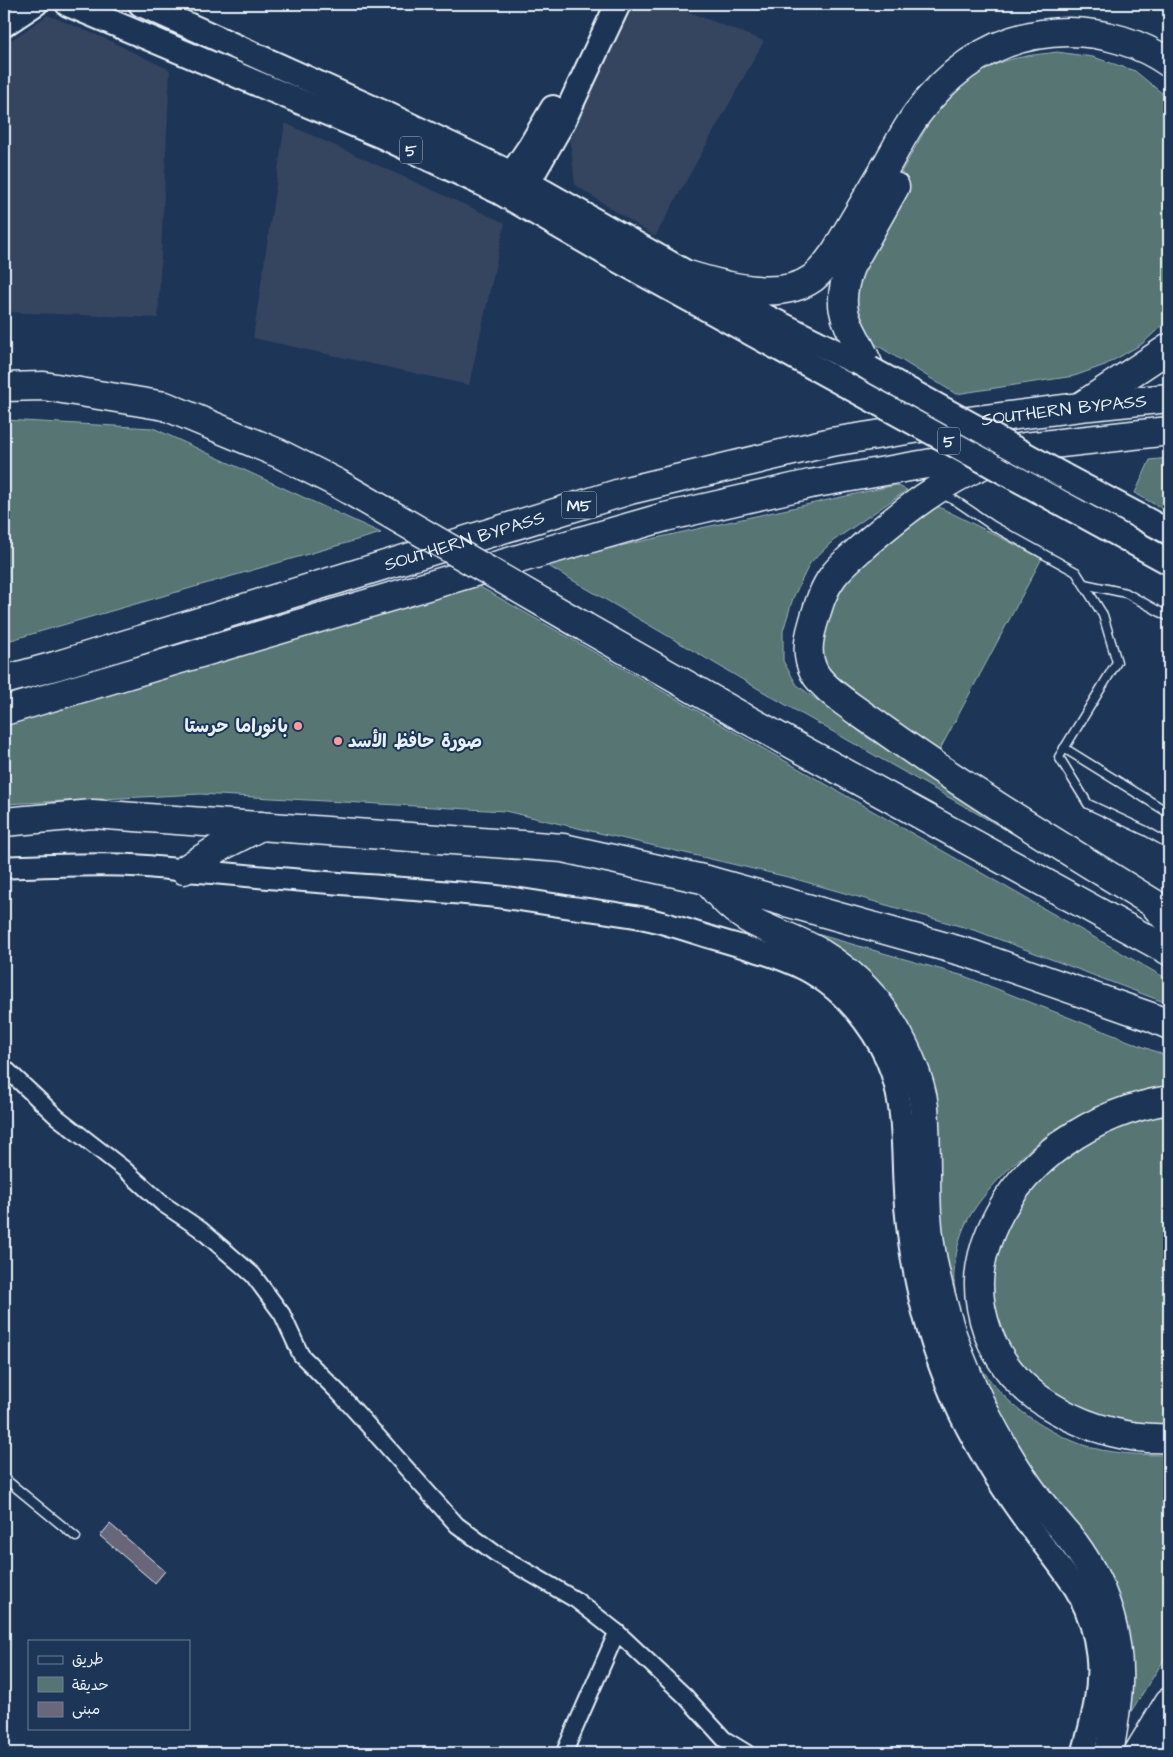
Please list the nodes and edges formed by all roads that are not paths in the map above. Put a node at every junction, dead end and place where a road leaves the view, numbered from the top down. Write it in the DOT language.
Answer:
graph roads {
  1 [pos="37,4"];
  2 [pos="68,4"];
  3 [pos="140,4"];
  4 [pos="600,4"];
  5 [pos="618,4"];
  6 [pos="4,26"];
  7 [pos="1169,63"];
  8 [pos="1169,79"];
  9 [pos="386,126"];
  10 [pos="514,188"];
  11 [pos="688,275"];
  12 [pos="744,318"];
  13 [pos="1169,348"];
  14 [pos="870,369"];
  15 [pos="4,387"];
  16 [pos="1169,398"];
  17 [pos="1080,407"];
  18 [pos="1169,431"];
  19 [pos="1025,447"];
  20 [pos="935,491"];
  21 [pos="1169,532"];
  22 [pos="1169,562"];
  23 [pos="1084,584"];
  24 [pos="1169,617"];
  25 [pos="4,680"];
  26 [pos="4,711"];
  27 [pos="1064,748"];
  28 [pos="1169,813"];
  29 [pos="4,822"];
  30 [pos="262,826"];
  31 [pos="1169,844"];
  32 [pos="4,867"];
  33 [pos="184,870"];
  34 [pos="707,880"];
  35 [pos="1169,922"];
  36 [pos="1169,951"];
  37 [pos="1169,1025"];
  38 [pos="4,1067"];
  39 [pos="1169,1100"];
  40 [pos="1169,1438"];
  41 [pos="4,1478"];
  42 [pos="76,1537"];
  43 [pos="617,1632"];
  44 [pos="1169,1702"];
  45 [pos="1169,1743"];
  46 [pos="564,1753"];
  47 [pos="747,1753"];
  48 [pos="1083,1753"];
  49 [pos="1109,1753"];
  50 [pos="1137,1753"];
  51 [pos="1163,1753"];
  1 -- 6 [label="street"];
  2 -- 9 [label="main road, 5"];
  3 -- 9 [label="main road, 5"];
  4 -- 10 [label="main road"];
  5 -- 10 [label="main road"];
  7 -- 11 [label="highway"];
  8 -- 14 [label="highway"];
  9 -- 10 [label="main road, 5"];
  10 -- 11 [label="main road, 5"];
  10 -- 12 [label="main road, 5"];
  11 -- 12 [label="main road, 5"];
  12 -- 14 [label="main road, 5"];
  12 -- 22 [label="main road, 5, bridge"];
  13 -- 17 [label="highway"];
  14 -- 21 [label="main road, 5, bridge"];
  15 -- 36 [label="highway, bridge"];
  16 -- 17 [label="highway, SOUTHERN BYPASS / M5"];
  17 -- 25 [label="highway, SOUTHERN BYPASS / M5"];
  18 -- 19 [label="highway, SOUTHERN BYPASS / M5"];
  19 -- 20 [label="highway"];
  19 -- 26 [label="highway, SOUTHERN BYPASS / M5"];
  20 -- 23 [label="lane"];
  20 -- 35 [label="highway"];
  23 -- 24 [label="lane"];
  23 -- 27 [label="lane"];
  27 -- 28 [label="lane"];
  27 -- 31 [label="lane"];
  29 -- 30 [label="highway"];
  30 -- 33 [label="highway"];
  30 -- 34 [label="highway"];
  32 -- 33 [label="street"];
  33 -- 48 [label="street"];
  34 -- 37 [label="highway"];
  34 -- 49 [label="highway"];
  38 -- 43 [label="street"];
  39 -- 40 [label="highway"];
  41 -- 42 [label="lane"];
  43 -- 46 [label="street"];
  43 -- 47 [label="street"];
  44 -- 50 [label="highway"];
  45 -- 51 [label="highway"];
}
